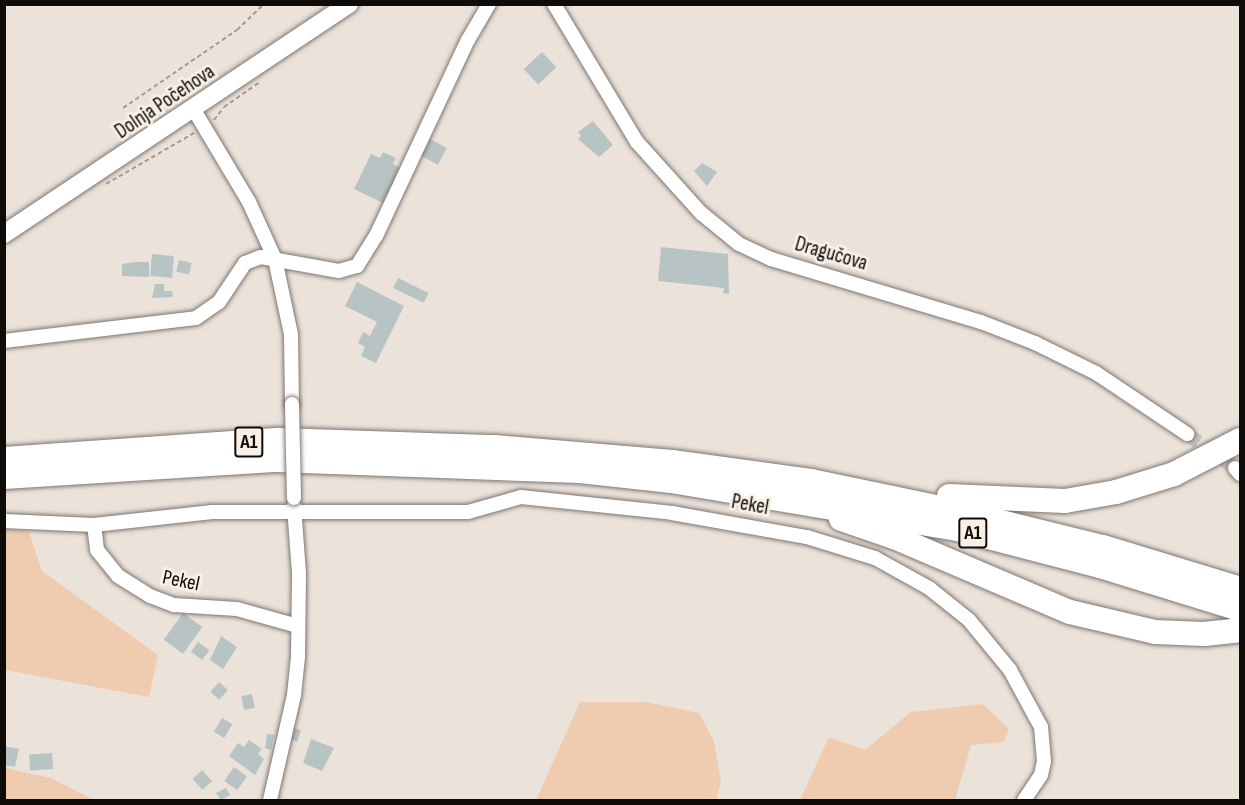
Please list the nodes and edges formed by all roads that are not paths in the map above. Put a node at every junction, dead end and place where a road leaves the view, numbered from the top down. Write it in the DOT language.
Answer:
graph roads {
  1 [pos="349,4"];
  2 [pos="489,4"];
  3 [pos="554,4"];
  4 [pos="194,110"];
  5 [pos="4,234"];
  6 [pos="275,259"];
  7 [pos="4,341"];
  8 [pos="1187,434"];
  9 [pos="1240,440"];
  10 [pos="4,459"];
  11 [pos="4,477"];
  12 [pos="811,481"];
  13 [pos="744,491"];
  14 [pos="295,513"];
  15 [pos="4,521"];
  16 [pos="94,525"];
  17 [pos="1240,590"];
  18 [pos="1240,609"];
  19 [pos="298,626"];
  20 [pos="1240,630"];
  21 [pos="270,801"];
  22 [pos="1024,801"];
  1 -- 4 [label="main road, Dolnja Počehova"];
  2 -- 6 [label="street"];
  3 -- 8 [label="street, Dragučova"];
  4 -- 5 [label="main road, Dolnja Počehova"];
  4 -- 6 [label="street"];
  6 -- 7 [label="street"];
  6 -- 14 [label="street, bridge"];
  9 -- 12 [label="highway"];
  10 -- 12 [label="highway, A1"];
  11 -- 13 [label="highway, A1"];
  12 -- 17 [label="highway, A1"];
  13 -- 18 [label="highway, A1"];
  13 -- 20 [label="highway"];
  14 -- 16 [label="street, Pekel"];
  14 -- 19 [label="street"];
  14 -- 22 [label="street, Pekel"];
  15 -- 16 [label="street, Pekel"];
  16 -- 19 [label="street, Pekel"];
  19 -- 21 [label="street"];
}
